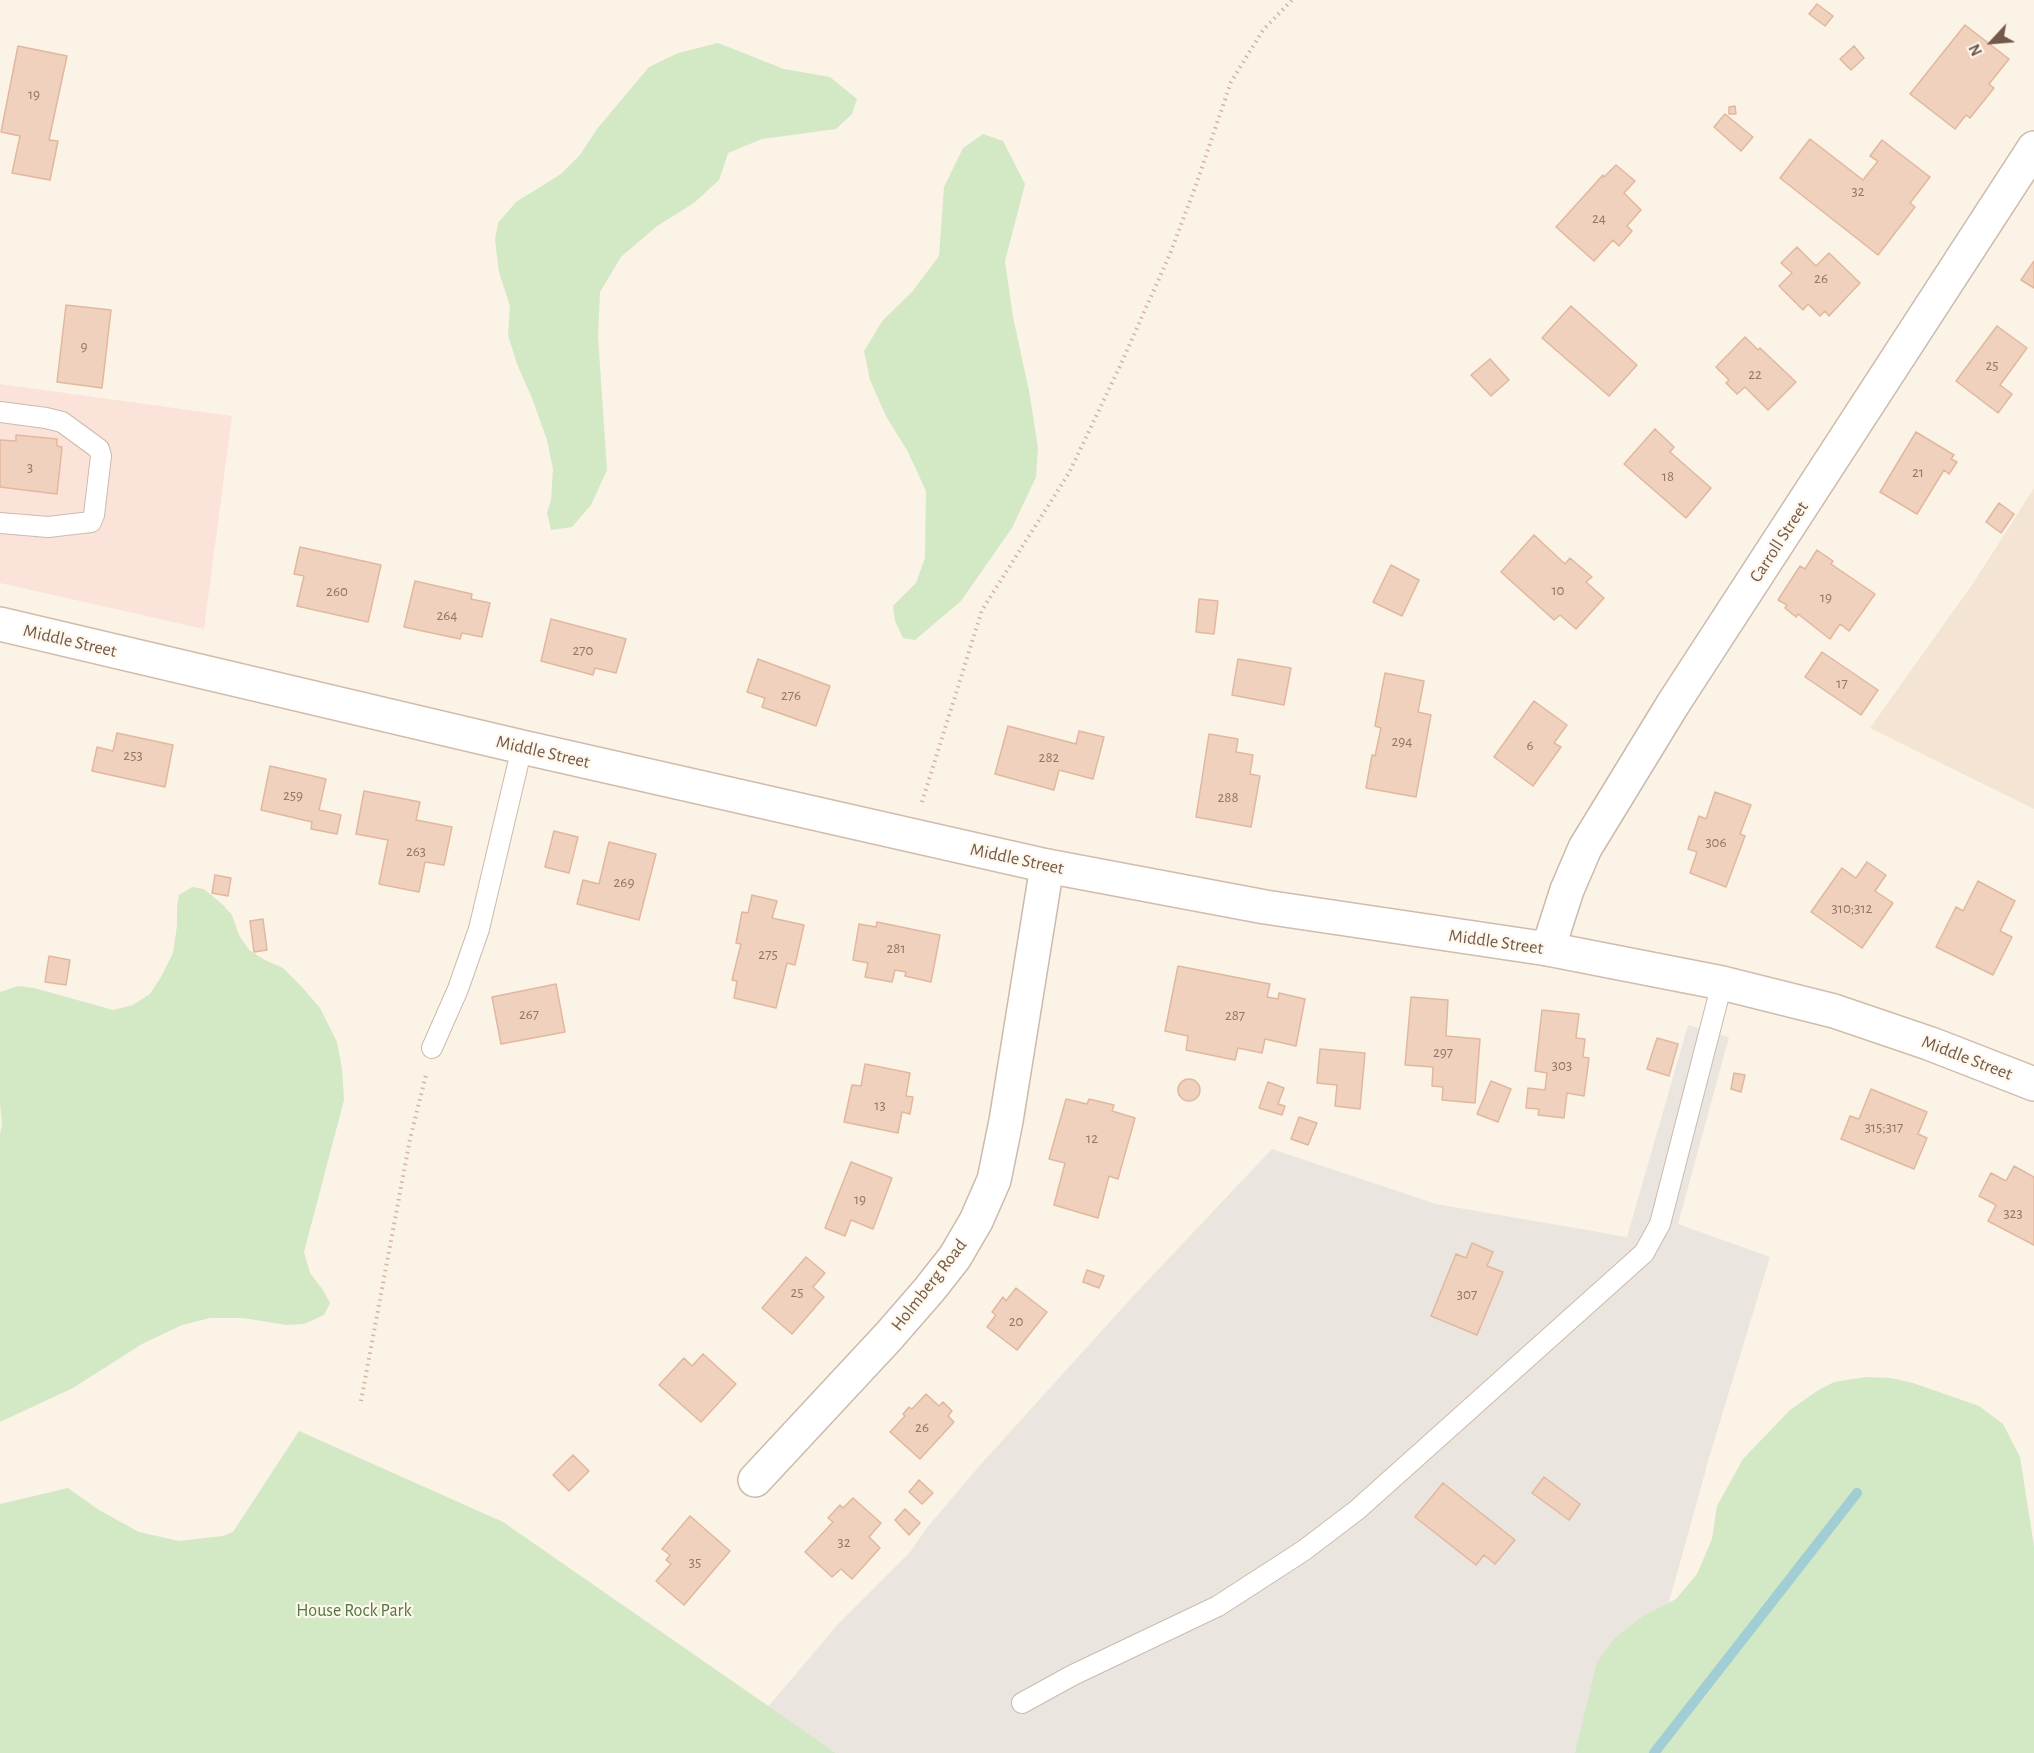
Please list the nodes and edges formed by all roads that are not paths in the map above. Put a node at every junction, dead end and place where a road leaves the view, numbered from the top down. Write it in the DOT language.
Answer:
graph roads {
  1 [pos="2034,148"];
  2 [pos="0,412"];
  3 [pos="0,523"];
  4 [pos="0,624"];
  5 [pos="522,747"];
  6 [pos="1047,866"];
  7 [pos="1548,949"];
  8 [pos="1722,983"];
  9 [pos="432,1048"];
  10 [pos="2034,1084"];
  11 [pos="755,1480"];
  12 [pos="1022,1702"];
  1 -- 7 [label="main road, Carroll Street"];
  2 -- 3 [label="lane"];
  4 -- 5 [label="main road, Middle Street"];
  5 -- 6 [label="main road, Middle Street"];
  5 -- 9 [label="lane"];
  6 -- 7 [label="main road, Middle Street"];
  6 -- 11 [label="main road, Holmberg Road"];
  7 -- 8 [label="main road, Middle Street"];
  8 -- 10 [label="main road, Middle Street"];
  8 -- 12 [label="lane"];
}
